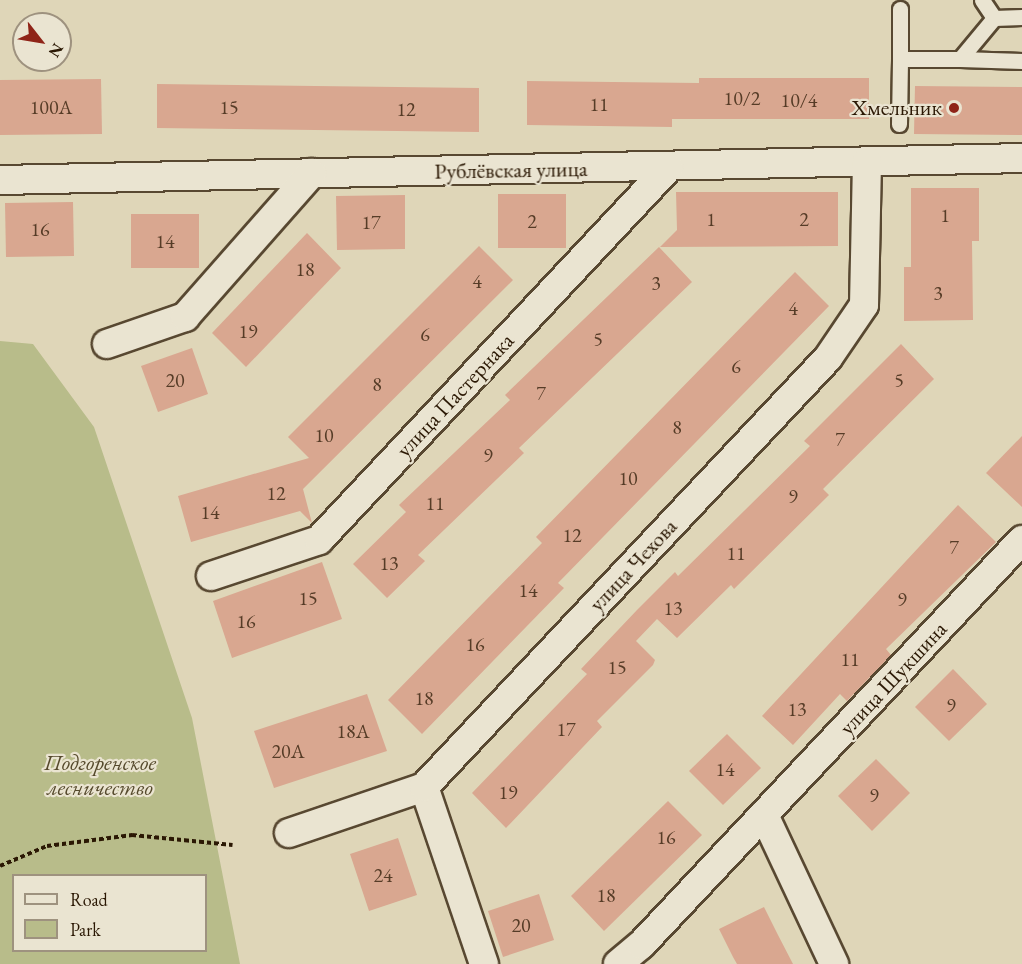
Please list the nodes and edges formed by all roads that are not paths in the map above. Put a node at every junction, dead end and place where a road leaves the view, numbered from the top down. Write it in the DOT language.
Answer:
graph roads {
  1 [pos="982,0"];
  2 [pos="900,9"];
  3 [pos="1022,17"];
  4 [pos="994,18"];
  5 [pos="900,59"];
  6 [pos="960,59"];
  7 [pos="1022,61"];
  8 [pos="900,124"];
  9 [pos="1022,158"];
  10 [pos="867,161"];
  11 [pos="669,167"];
  12 [pos="312,173"];
  13 [pos="0,180"];
  14 [pos="107,344"];
  15 [pos="1022,540"];
  16 [pos="211,576"];
  17 [pos="424,786"];
  18 [pos="764,815"];
  19 [pos="289,833"];
  20 [pos="484,964"];
  21 [pos="618,964"];
  22 [pos="834,964"];
  1 -- 4 [label="lane"];
  2 -- 5 [label="lane"];
  3 -- 4 [label="lane"];
  4 -- 6 [label="lane"];
  5 -- 6 [label="lane"];
  5 -- 8 [label="lane"];
  6 -- 7 [label="lane"];
  9 -- 10 [label="street, Рублёвская улица"];
  10 -- 11 [label="street, Рублёвская улица"];
  10 -- 17 [label="street, улица Чехова"];
  11 -- 12 [label="street, Рублёвская улица"];
  11 -- 16 [label="street, улица Пастернака"];
  12 -- 13 [label="street, Рублёвская улица"];
  12 -- 14 [label="street"];
  15 -- 18 [label="street, улица Шукшина"];
  17 -- 19 [label="street"];
  17 -- 20 [label="street"];
  18 -- 21 [label="street, улица Шукшина"];
  18 -- 22 [label="street"];
}
